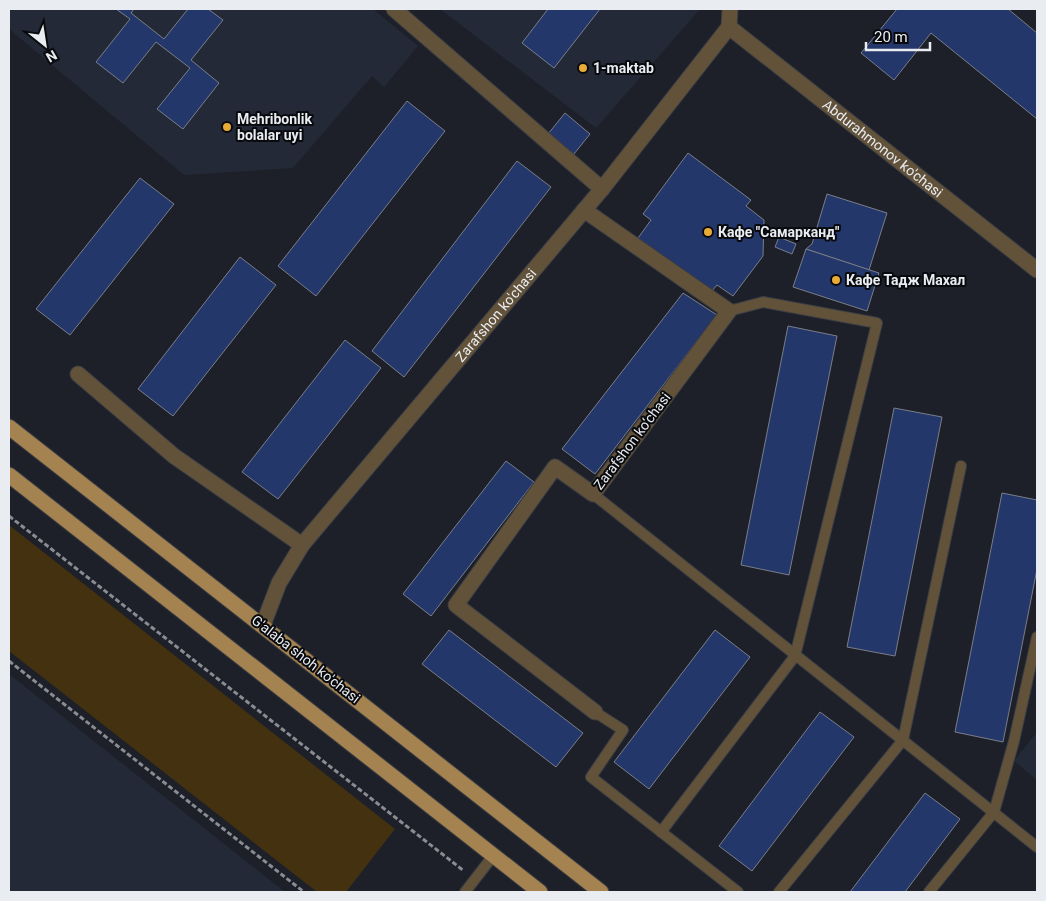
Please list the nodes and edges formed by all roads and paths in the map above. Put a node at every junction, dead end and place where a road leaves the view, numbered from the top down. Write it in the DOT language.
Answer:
graph roads {
  1 [pos="394,9"];
  2 [pos="730,9"];
  3 [pos="730,27"];
  4 [pos="602,189"];
  5 [pos="584,210"];
  6 [pos="1037,270"];
  7 [pos="729,311"];
  8 [pos="78,374"];
  9 [pos="9,427"];
  10 [pos="961,466"];
  11 [pos="9,475"];
  12 [pos="593,494"];
  13 [pos="9,516"];
  14 [pos="302,545"];
  15 [pos="263,625"];
  16 [pos="1037,638"];
  17 [pos="795,656"];
  18 [pos="9,661"];
  19 [pos="595,712"];
  20 [pos="902,740"];
  21 [pos="994,812"];
  22 [pos="661,832"];
  23 [pos="1037,847"];
  24 [pos="493,856"];
  25 [pos="475,880"];
  26 [pos="304,892"];
  27 [pos="465,892"];
  28 [pos="540,892"];
  29 [pos="601,892"];
  30 [pos="738,892"];
  31 [pos="779,892"];
  32 [pos="929,892"];
  1 -- 4 [label="street"];
  2 -- 3 [label="street"];
  3 -- 4 [label="street, Zarafshon ko'chasi"];
  3 -- 6 [label="street, Abdurahmonov ko'chasi"];
  4 -- 5 [label="street, Zarafshon ko'chasi"];
  5 -- 7 [label="street"];
  5 -- 14 [label="street, Zarafshon ko'chasi"];
  7 -- 12 [label="street, Zarafshon ko‘chasi"];
  7 -- 17 [label="lane"];
  8 -- 14 [label="street"];
  9 -- 15 [label="main road, G'alaba shoh ko'chasi"];
  10 -- 20 [label="lane"];
  11 -- 24 [label="main road"];
  12 -- 17 [label="lane"];
  12 -- 19 [label="street, Zarafshon ko‘chasi"];
  13 -- 25 [label="path"];
  14 -- 15 [label="street, Zarafshon ko'chasi"];
  15 -- 29 [label="main road, G'alaba shoh ko'chasi"];
  16 -- 21 [label="lane"];
  17 -- 20 [label="lane"];
  17 -- 22 [label="lane"];
  18 -- 26 [label="path"];
  19 -- 22 [label="lane"];
  20 -- 21 [label="lane"];
  20 -- 31 [label="lane"];
  21 -- 23 [label="lane"];
  21 -- 32 [label="lane"];
  22 -- 30 [label="lane"];
  24 -- 25 [label="lane"];
  24 -- 28 [label="main road"];
  25 -- 27 [label="lane"];
}
